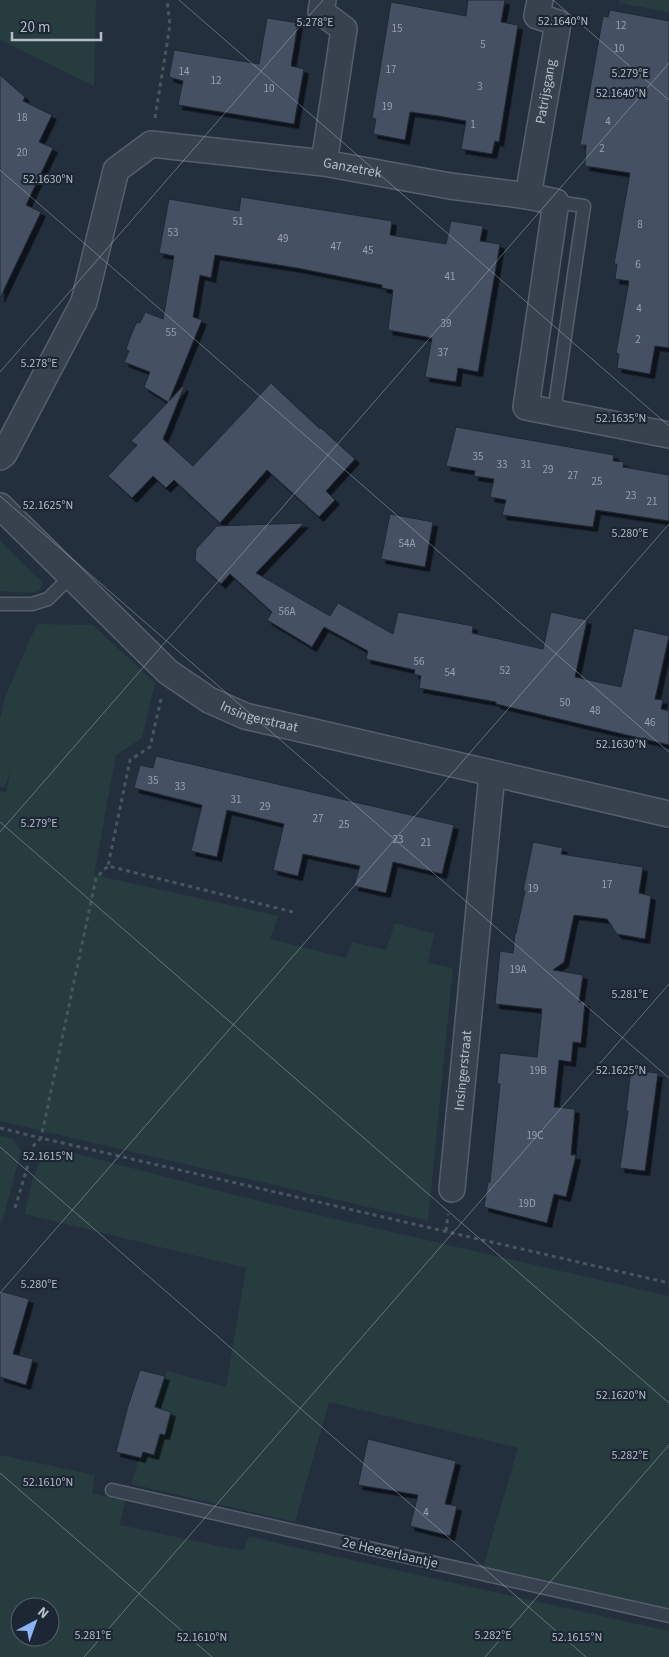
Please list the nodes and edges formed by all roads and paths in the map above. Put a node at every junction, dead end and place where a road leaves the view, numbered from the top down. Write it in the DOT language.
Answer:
graph roads {
  1 [pos="167,0"];
  2 [pos="323,0"];
  3 [pos="540,0"];
  4 [pos="152,144"];
  5 [pos="324,163"];
  6 [pos="528,196"];
  7 [pos="669,435"];
  8 [pos="0,457"];
  9 [pos="0,506"];
  10 [pos="71,576"];
  11 [pos="0,604"];
  12 [pos="168,672"];
  13 [pos="492,774"];
  14 [pos="669,814"];
  15 [pos="108,866"];
  16 [pos="293,912"];
  17 [pos="0,1128"];
  18 [pos="41,1138"];
  19 [pos="452,1189"];
  20 [pos="16,1208"];
  21 [pos="669,1283"];
  22 [pos="112,1490"];
  23 [pos="669,1616"];
  1 -- 4 [label="path"];
  2 -- 5 [label="street"];
  3 -- 6 [label="street, Patrijsgang"];
  4 -- 5 [label="street, Ganzetrek"];
  4 -- 8 [label="street"];
  5 -- 6 [label="street, Ganzetrek"];
  6 -- 7 [label="street, Ganzetrek"];
  9 -- 10 [label="street, Insingerstraat"];
  10 -- 11 [label="lane"];
  10 -- 12 [label="street, Insingerstraat"];
  12 -- 13 [label="street, Insingerstraat"];
  12 -- 15 [label="path"];
  13 -- 14 [label="street, Insingerstraat"];
  13 -- 19 [label="street, Insingerstraat"];
  15 -- 16 [label="path"];
  15 -- 18 [label="path"];
  17 -- 18 [label="path"];
  18 -- 20 [label="path"];
  18 -- 21 [label="path"];
  22 -- 23 [label="lane, 2e Heezerlaantje"];
}
